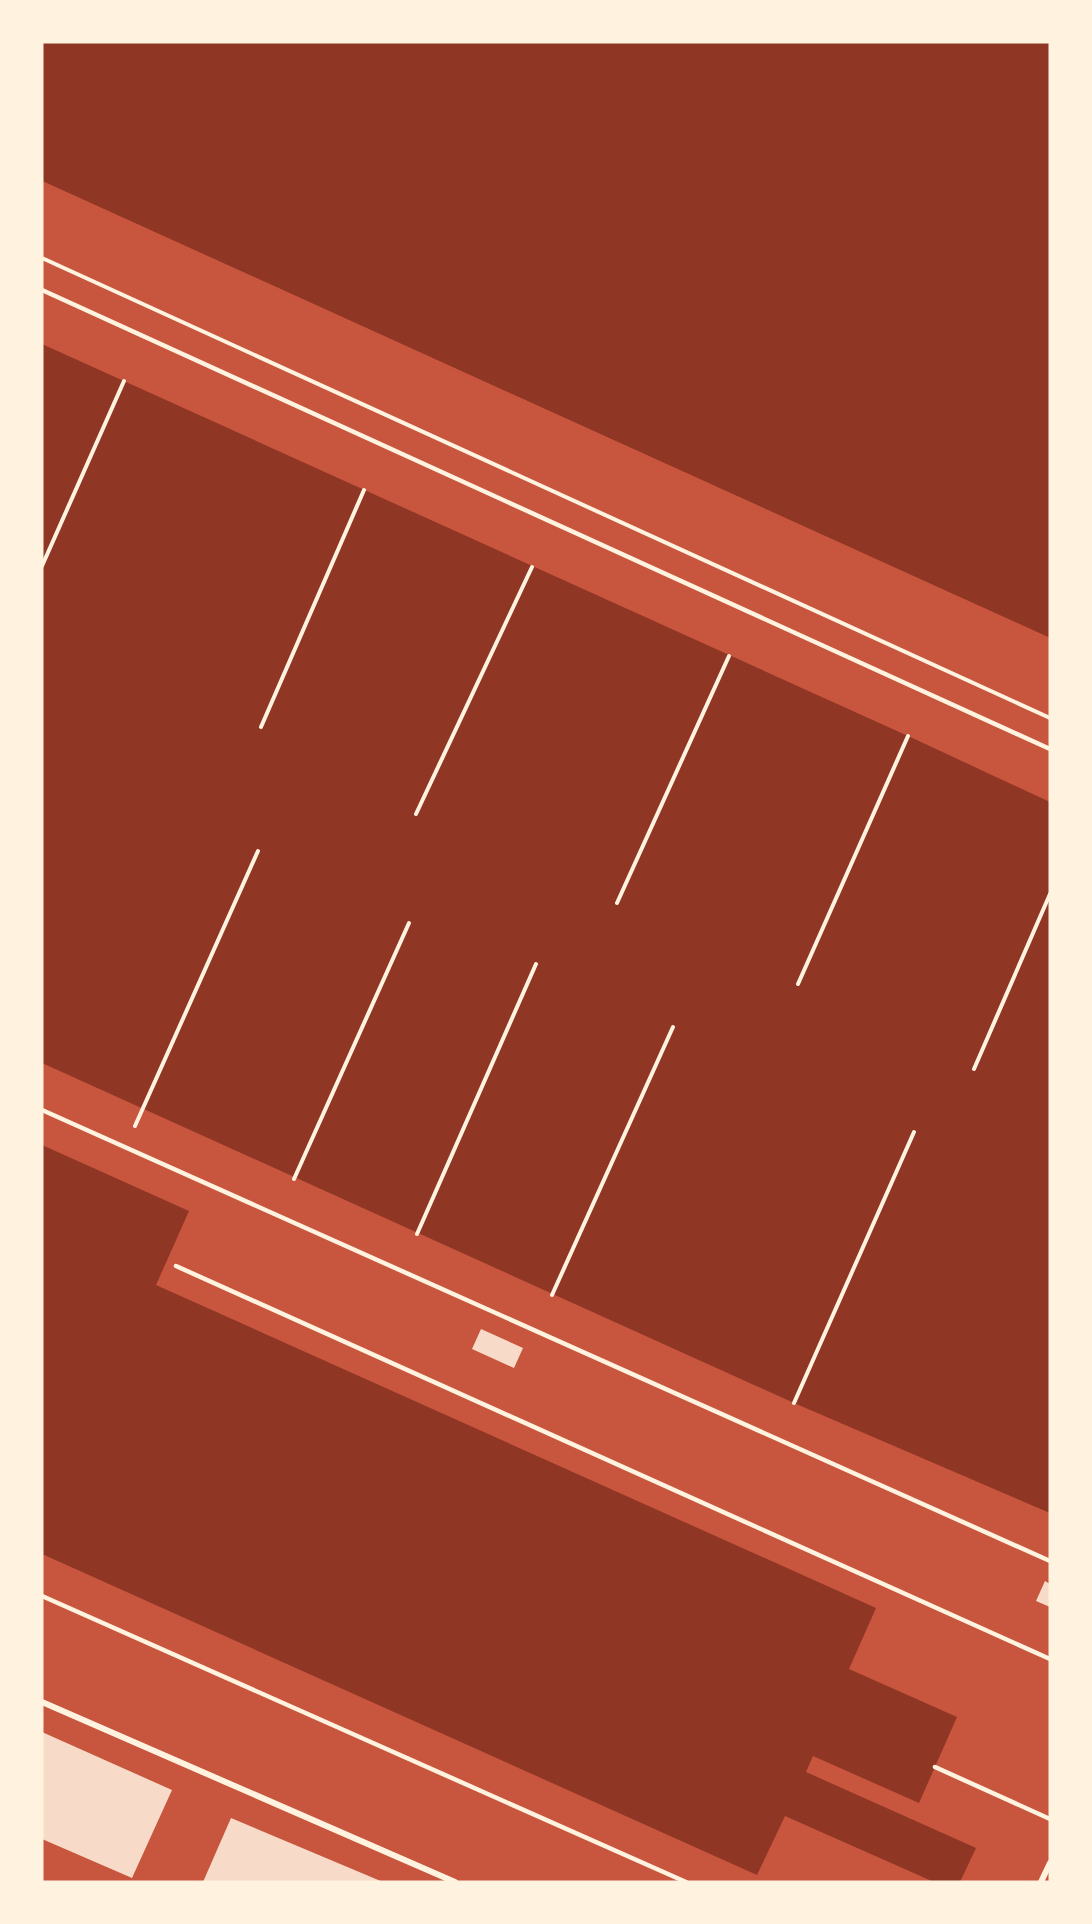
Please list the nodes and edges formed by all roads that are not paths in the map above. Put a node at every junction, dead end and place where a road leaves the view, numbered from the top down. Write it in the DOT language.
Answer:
graph roads {
  1 [pos="42,290"];
  2 [pos="1050,749"];
  3 [pos="42,1110"];
  4 [pos="176,1266"];
  5 [pos="1050,1561"];
  6 [pos="42,1596"];
  7 [pos="1050,1659"];
  8 [pos="42,1702"];
  9 [pos="935,1767"];
  10 [pos="1050,1818"];
  11 [pos="1050,1863"];
  12 [pos="455,1882"];
  13 [pos="686,1882"];
  14 [pos="1041,1882"];
  1 -- 2 [label="lane"];
  3 -- 5 [label="lane"];
  4 -- 7 [label="lane"];
  6 -- 13 [label="lane"];
  8 -- 12 [label="street"];
  9 -- 10 [label="lane"];
  11 -- 14 [label="street"];
}
